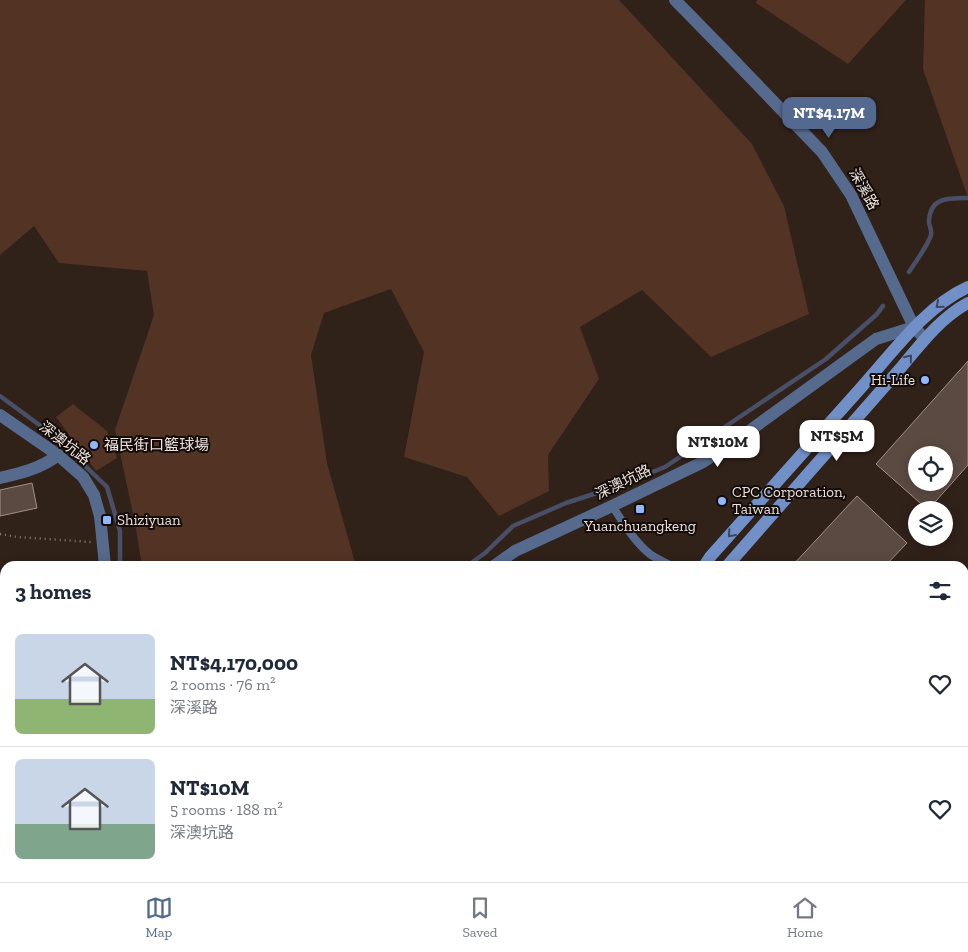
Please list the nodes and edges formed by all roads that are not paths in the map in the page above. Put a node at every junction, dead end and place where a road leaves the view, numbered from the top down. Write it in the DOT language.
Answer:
graph roads {
  1 [pos="675,0"];
  2 [pos="968,287"];
  3 [pos="968,303"];
  4 [pos="914,327"];
  5 [pos="925,339"];
  6 [pos="0,416"];
  7 [pos="58,455"];
  8 [pos="0,478"];
  9 [pos="612,506"];
  10 [pos="104,561"];
  11 [pos="501,561"];
  12 [pos="661,561"];
  13 [pos="707,561"];
  14 [pos="731,561"];
  1 -- 4 [label="street, 深溪路"];
  2 -- 4 [label="main road, 深澳坑路, one-way"];
  3 -- 5 [label="main road"];
  4 -- 5 [label="street"];
  4 -- 9 [label="street, 深澳坑路"];
  4 -- 13 [label="main road, one-way"];
  14 -- 5 [label="main road, one-way"];
  6 -- 7 [label="street, 深澳坑路"];
  7 -- 8 [label="street"];
  7 -- 10 [label="street, 深澳坑路"];
  9 -- 11 [label="street, 深澳坑路"];
  9 -- 12 [label="lane"];
}
